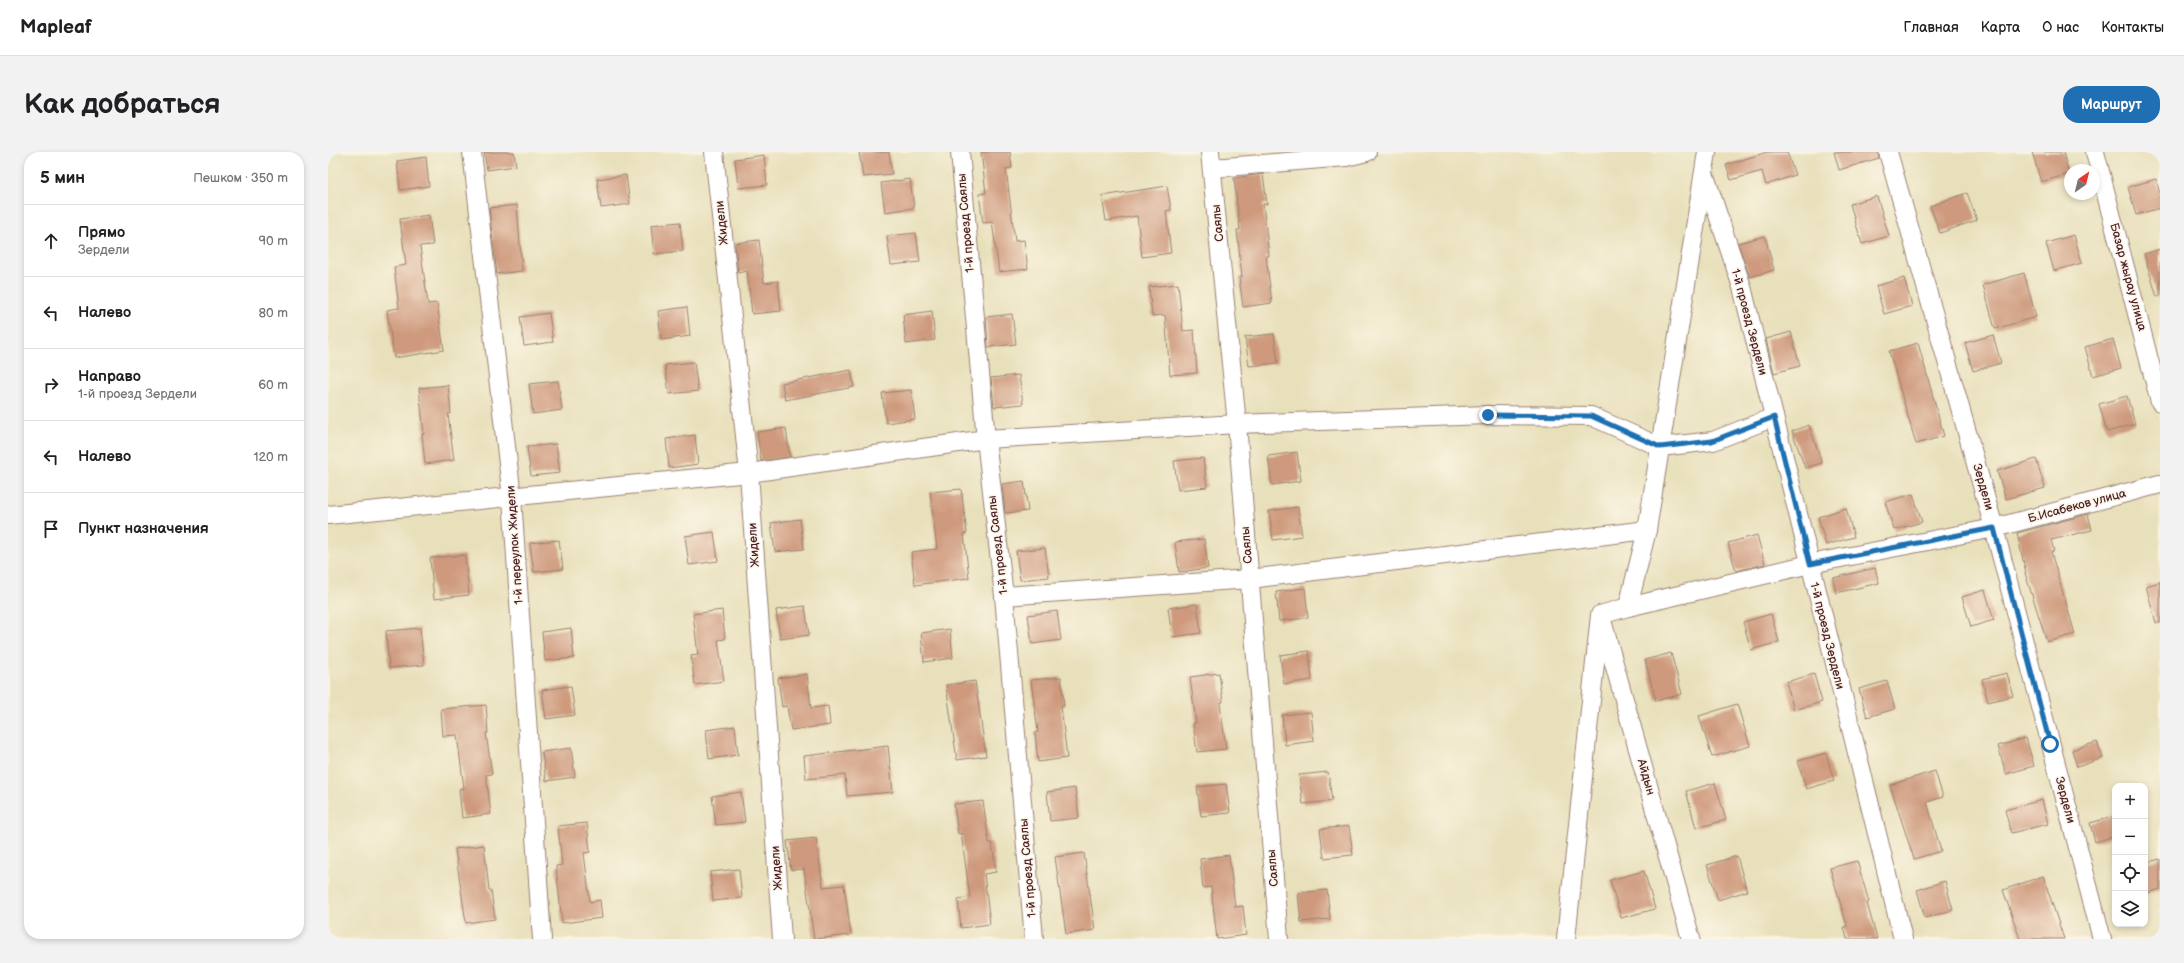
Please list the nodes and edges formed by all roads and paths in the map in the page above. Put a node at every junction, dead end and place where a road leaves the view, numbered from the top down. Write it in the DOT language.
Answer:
graph roads {
  1 [pos="472,152"];
  2 [pos="714,152"];
  3 [pos="960,152"];
  4 [pos="1367,152"];
  5 [pos="1707,152"];
  6 [pos="1888,152"];
  7 [pos="2095,152"];
  8 [pos="1212,160"];
  9 [pos="1704,172"];
  10 [pos="2160,402"];
  11 [pos="1774,417"];
  12 [pos="1237,424"];
  13 [pos="986,439"];
  14 [pos="1660,447"];
  15 [pos="749,473"];
  16 [pos="2160,484"];
  17 [pos="512,498"];
  18 [pos="328,515"];
  19 [pos="1994,528"];
  20 [pos="1647,530"];
  21 [pos="1810,564"];
  22 [pos="1250,579"];
  23 [pos="1004,596"];
  24 [pos="1628,607"];
  25 [pos="1600,615"];
  26 [pos="542,939"];
  27 [pos="782,939"];
  28 [pos="1034,939"];
  29 [pos="1279,939"];
  30 [pos="1566,939"];
  31 [pos="1691,939"];
  32 [pos="1903,939"];
  33 [pos="2102,939"];
  1 -- 17 [label="street, 1-й переулок Жидели"];
  2 -- 15 [label="street, Жидели"];
  3 -- 13 [label="street, 1-й проезд Саялы"];
  4 -- 8 [label="street"];
  5 -- 9 [label="street"];
  6 -- 19 [label="street, Зердели"];
  7 -- 10 [label="street, Базар жырау улица"];
  8 -- 12 [label="street, Саялы"];
  9 -- 11 [label="street, 1-й проезд Зердели"];
  9 -- 14 [label="street"];
  11 -- 14 [label="street"];
  11 -- 21 [label="street, 1-й проезд Зердели"];
  12 -- 13 [label="street"];
  12 -- 14 [label="street"];
  12 -- 22 [label="street, Саялы"];
  13 -- 15 [label="street"];
  13 -- 23 [label="street, 1-й проезд Саялы"];
  14 -- 20 [label="street"];
  15 -- 17 [label="street"];
  15 -- 27 [label="street, Жидели"];
  16 -- 19 [label="street, Б.Исабеков улица"];
  17 -- 18 [label="street"];
  17 -- 26 [label="street, 1-й переулок Жидели"];
  19 -- 21 [label="street, Б.Исабеков улица"];
  19 -- 33 [label="street, Зердели"];
  20 -- 22 [label="street"];
  20 -- 24 [label="street"];
  21 -- 24 [label="street, Б.Исабеков улица"];
  21 -- 32 [label="street, 1-й проезд Зердели"];
  22 -- 23 [label="street"];
  22 -- 29 [label="street, Саялы"];
  23 -- 28 [label="street, 1-й проезд Саялы"];
  24 -- 25 [label="street, Б.Исабеков улица"];
  25 -- 30 [label="street"];
  25 -- 31 [label="street, Айдын"];
}
